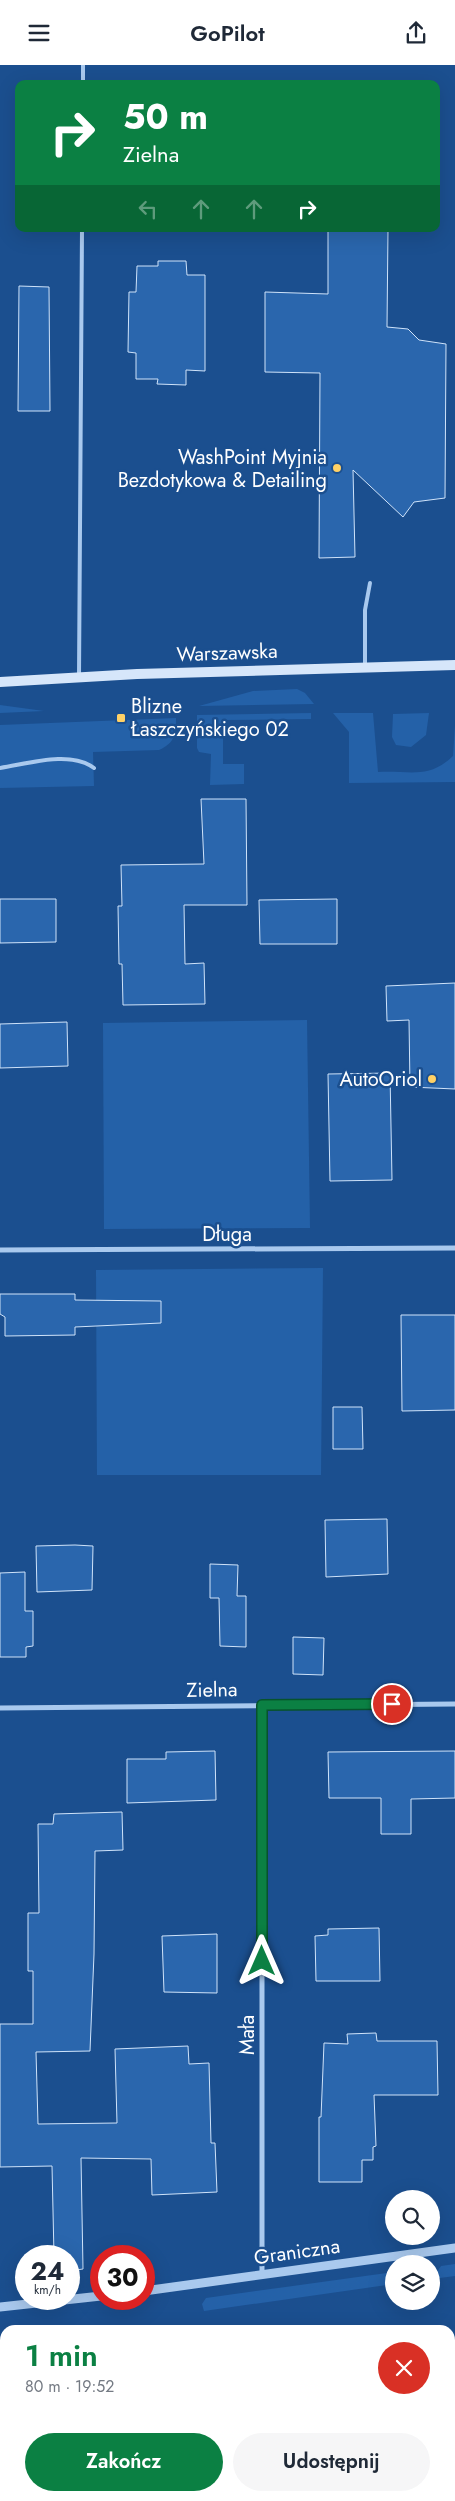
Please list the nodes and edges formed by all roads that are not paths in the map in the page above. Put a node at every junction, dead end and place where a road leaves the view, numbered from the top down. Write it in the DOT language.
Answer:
graph roads {
  1 [pos="84,65"];
  2 [pos="83,80"];
  3 [pos="82,232"];
  4 [pos="370,583"];
  5 [pos="455,665"];
  6 [pos="365,667"];
  7 [pos="79,677"];
  8 [pos="0,682"];
  9 [pos="0,768"];
  10 [pos="94,768"];
  11 [pos="455,1248"];
  12 [pos="0,1251"];
  13 [pos="455,1704"];
  14 [pos="262,1705"];
  15 [pos="0,1708"];
  16 [pos="455,2248"];
  17 [pos="262,2275"];
  18 [pos="155,2290"];
  19 [pos="90,2297"];
  20 [pos="0,2307"];
  1 -- 2 [label="lane"];
  3 -- 7 [label="lane"];
  4 -- 6 [label="lane"];
  5 -- 6 [label="main road, Warszawska"];
  6 -- 7 [label="main road, Warszawska"];
  7 -- 8 [label="main road, Warszawska"];
  9 -- 10 [label="lane"];
  11 -- 12 [label="street, Długa"];
  13 -- 14 [label="street, Zielna"];
  14 -- 15 [label="street, Zielna"];
  14 -- 17 [label="street, Mała"];
  16 -- 17 [label="street, Graniczna"];
  17 -- 18 [label="street, Graniczna"];
  19 -- 20 [label="street"];
}
